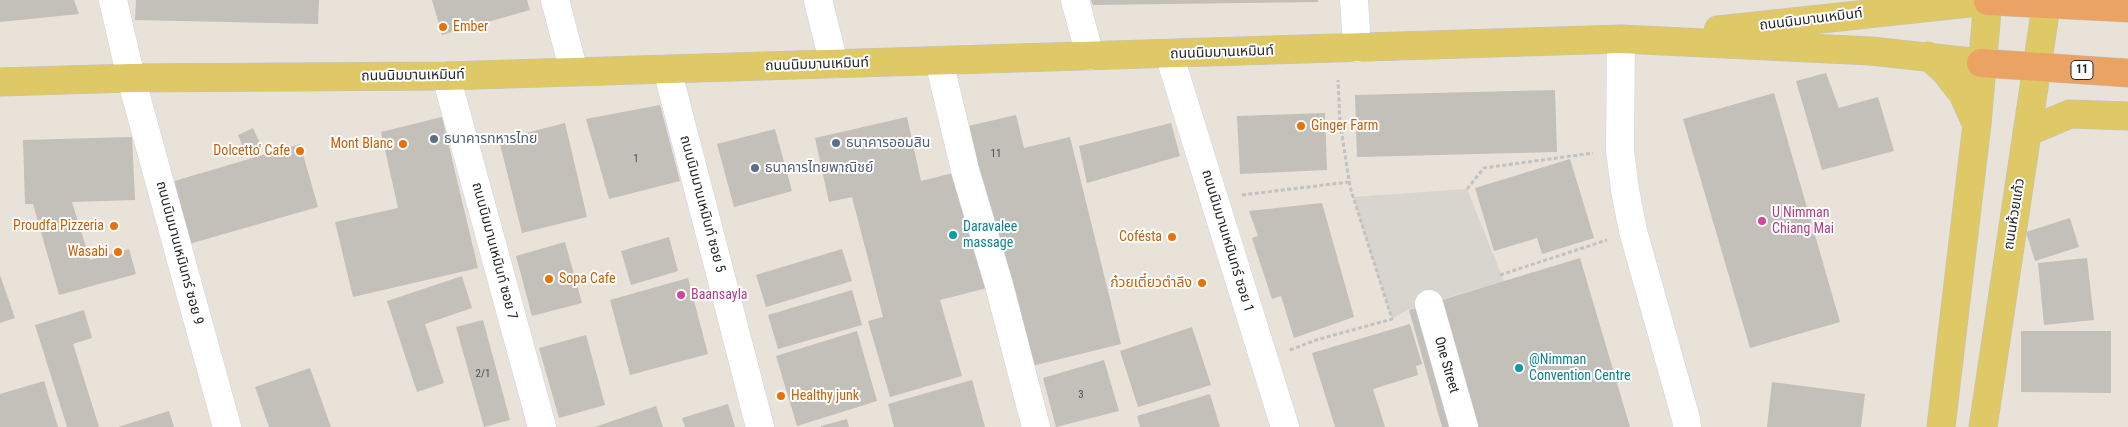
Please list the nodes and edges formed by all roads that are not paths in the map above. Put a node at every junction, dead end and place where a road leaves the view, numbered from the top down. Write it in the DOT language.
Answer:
graph roads {
  1 [pos="113,0"];
  2 [pos="555,0"];
  3 [pos="818,0"];
  4 [pos="1076,0"];
  5 [pos="1354,0"];
  6 [pos="1988,0"];
  7 [pos="2046,2"];
  8 [pos="1932,4"];
  9 [pos="2128,8"];
  10 [pos="1628,40"];
  11 [pos="1357,48"];
  12 [pos="1169,54"];
  13 [pos="1090,56"];
  14 [pos="1928,56"];
  15 [pos="939,61"];
  16 [pos="1981,63"];
  17 [pos="834,64"];
  18 [pos="2037,68"];
  19 [pos="667,69"];
  20 [pos="574,72"];
  21 [pos="2128,73"];
  22 [pos="446,76"];
  23 [pos="131,78"];
  24 [pos="0,82"];
  25 [pos="2128,116"];
  26 [pos="1977,124"];
  27 [pos="2027,132"];
  28 [pos="1429,304"];
  29 [pos="227,427"];
  30 [pos="542,427"];
  31 [pos="760,427"];
  32 [pos="1036,427"];
  33 [pos="1285,427"];
  34 [pos="1464,427"];
  35 [pos="1687,427"];
  36 [pos="1941,427"];
  37 [pos="1983,427"];
  1 -- 23 [label="street, ถนนนิมมานเหมินทร์ ซอย 9"];
  2 -- 20 [label="street"];
  3 -- 17 [label="street"];
  4 -- 13 [label="street"];
  5 -- 11 [label="street"];
  6 -- 7 [label="highway, 11"];
  6 -- 8 [label="main road, ถนนนิมมานเหมินท์ / 11"];
  6 -- 16 [label="main road"];
  7 -- 9 [label="highway, 11"];
  7 -- 18 [label="main road, ถนนห้วยแก้ว"];
  8 -- 10 [label="main road, ถนนนิมมานเหมินท์ / 11"];
  10 -- 11 [label="main road, ถนนนิมมานเหมินท์ / 11"];
  10 -- 14 [label="main road, ถนนนิมมานเหมินท์ / 11"];
  10 -- 35 [label="street"];
  11 -- 12 [label="main road, ถนนนิมมานเหมินท์ / 11"];
  12 -- 13 [label="main road, ถนนนิมมานเหมินท์ / 11"];
  12 -- 33 [label="street, ถนนนิมมานเหมินทร์ ซอย 1"];
  13 -- 15 [label="main road, ถนนนิมมานเหมินท์ / 11"];
  14 -- 16 [label="main road, ถนนนิมมานเหมินท์ / 11"];
  14 -- 26 [label="main road"];
  15 -- 17 [label="main road, ถนนนิมมานเหมินท์ / 11"];
  15 -- 32 [label="street"];
  16 -- 18 [label="highway, 11"];
  16 -- 26 [label="main road"];
  17 -- 19 [label="main road, ถนนนิมมานเหมินท์ / 11"];
  18 -- 21 [label="highway, 11"];
  18 -- 27 [label="main road, ถนนห้วยแก้ว"];
  19 -- 20 [label="main road, ถนนนิมมานเหมินท์ / 11"];
  19 -- 31 [label="street, ถนนนิมมานเหมินท์ ซอย 5"];
  20 -- 22 [label="main road, ถนนนิมมานเหมินท์ / 11"];
  22 -- 23 [label="main road, ถนนนิมมานเหมินท์ / 11"];
  22 -- 30 [label="street, ถนนนิมมานเหมินท์ ซอย 7"];
  23 -- 24 [label="main road, ถนนนิมมานเหมินท์ / 11"];
  23 -- 29 [label="street, ถนนนิมมานเหมินทร์ ซอย 9"];
  25 -- 27 [label="main road"];
  26 -- 36 [label="main road"];
  27 -- 37 [label="main road, ถนนห้วยแก้ว"];
  28 -- 34 [label="street, One Street"];
}
